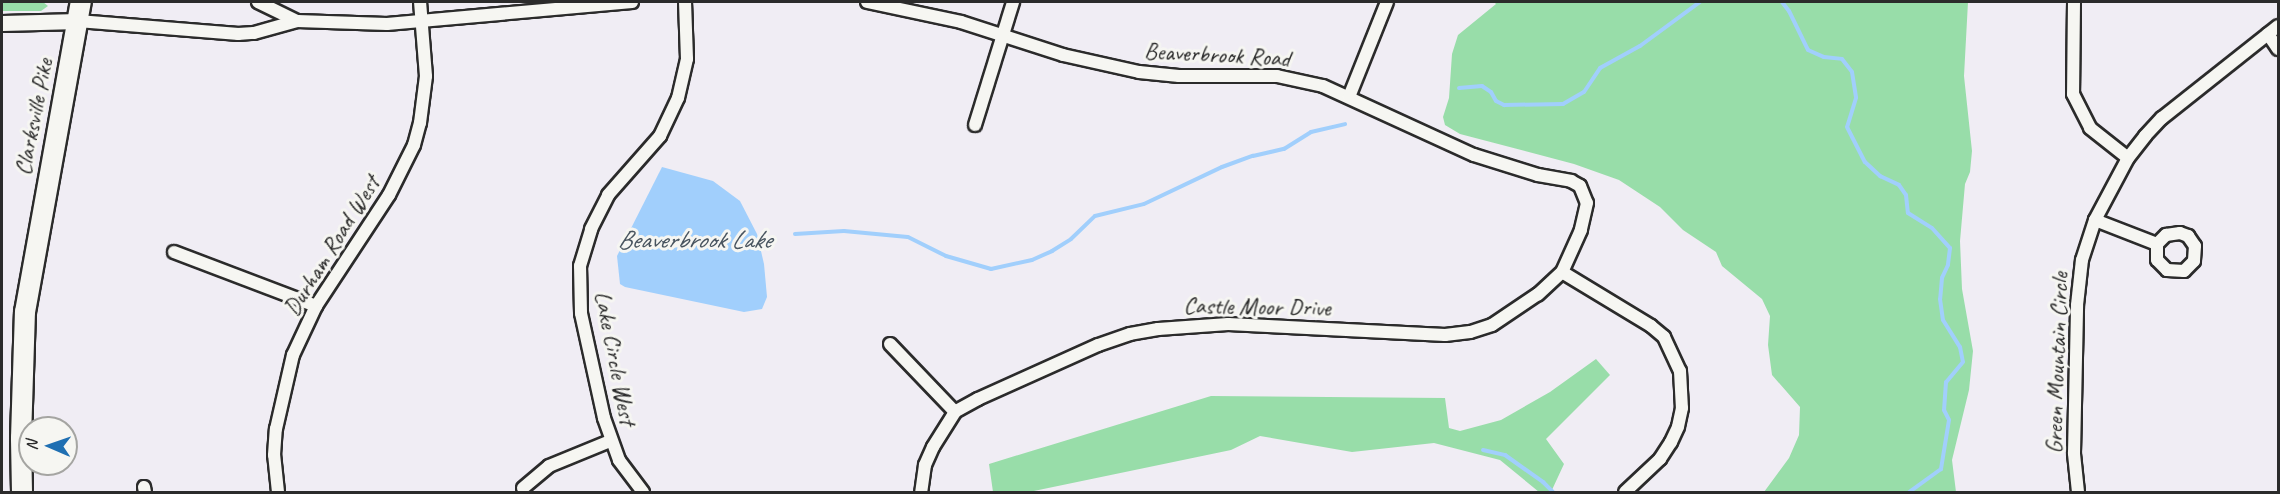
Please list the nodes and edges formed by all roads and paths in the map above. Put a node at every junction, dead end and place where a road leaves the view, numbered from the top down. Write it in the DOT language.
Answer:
graph roads {
  1 [pos="81,2"];
  2 [pos="258,2"];
  3 [pos="420,2"];
  4 [pos="632,2"];
  5 [pos="686,2"];
  6 [pos="867,2"];
  7 [pos="1013,2"];
  8 [pos="1387,2"];
  9 [pos="2077,3"];
  10 [pos="78,21"];
  11 [pos="297,21"];
  12 [pos="422,22"];
  13 [pos="2,23"];
  14 [pos="2278,26"];
  15 [pos="2268,34"];
  16 [pos="1005,35"];
  17 [pos="2278,49"];
  18 [pos="1348,97"];
  19 [pos="975,125"];
  20 [pos="2128,158"];
  21 [pos="1585,195"];
  22 [pos="2095,220"];
  23 [pos="2157,244"];
  24 [pos="174,252"];
  25 [pos="1562,272"];
  26 [pos="316,306"];
  27 [pos="890,344"];
  28 [pos="955,412"];
  29 [pos="610,441"];
  30 [pos="523,488"];
  31 [pos="22,492"];
  32 [pos="278,492"];
  33 [pos="643,492"];
  34 [pos="921,492"];
  35 [pos="1625,492"];
  36 [pos="2078,492"];
  1 -- 10 [label="main road, Clarksville Pike"];
  2 -- 11 [label="street"];
  3 -- 12 [label="street, Durham Road West"];
  4 -- 12 [label="street"];
  5 -- 29 [label="street, Lake Circle West"];
  6 -- 16 [label="street, Beaverbrook Road"];
  7 -- 16 [label="street"];
  8 -- 18 [label="street"];
  9 -- 20 [label="street"];
  10 -- 11 [label="street"];
  10 -- 13 [label="street"];
  10 -- 31 [label="main road, Clarksville Pike"];
  11 -- 12 [label="street"];
  12 -- 26 [label="street, Durham Road West"];
  14 -- 15 [label="street, Green Mountain Circle"];
  15 -- 17 [label="street"];
  15 -- 20 [label="street, Green Mountain Circle"];
  16 -- 18 [label="street, Beaverbrook Road"];
  16 -- 19 [label="street"];
  18 -- 21 [label="street, Beaverbrook Road"];
  20 -- 22 [label="street, Green Mountain Circle"];
  21 -- 25 [label="street, Castle Moor Drive"];
  22 -- 23 [label="street"];
  22 -- 36 [label="street, Green Mountain Circle"];
  24 -- 26 [label="street"];
  25 -- 28 [label="street, Castle Moor Drive"];
  25 -- 35 [label="street"];
  26 -- 32 [label="street, Durham Road West"];
  27 -- 28 [label="street"];
  28 -- 34 [label="street, Castle Moor Drive"];
  29 -- 30 [label="street"];
  29 -- 33 [label="street, Lake Circle West"];
}
